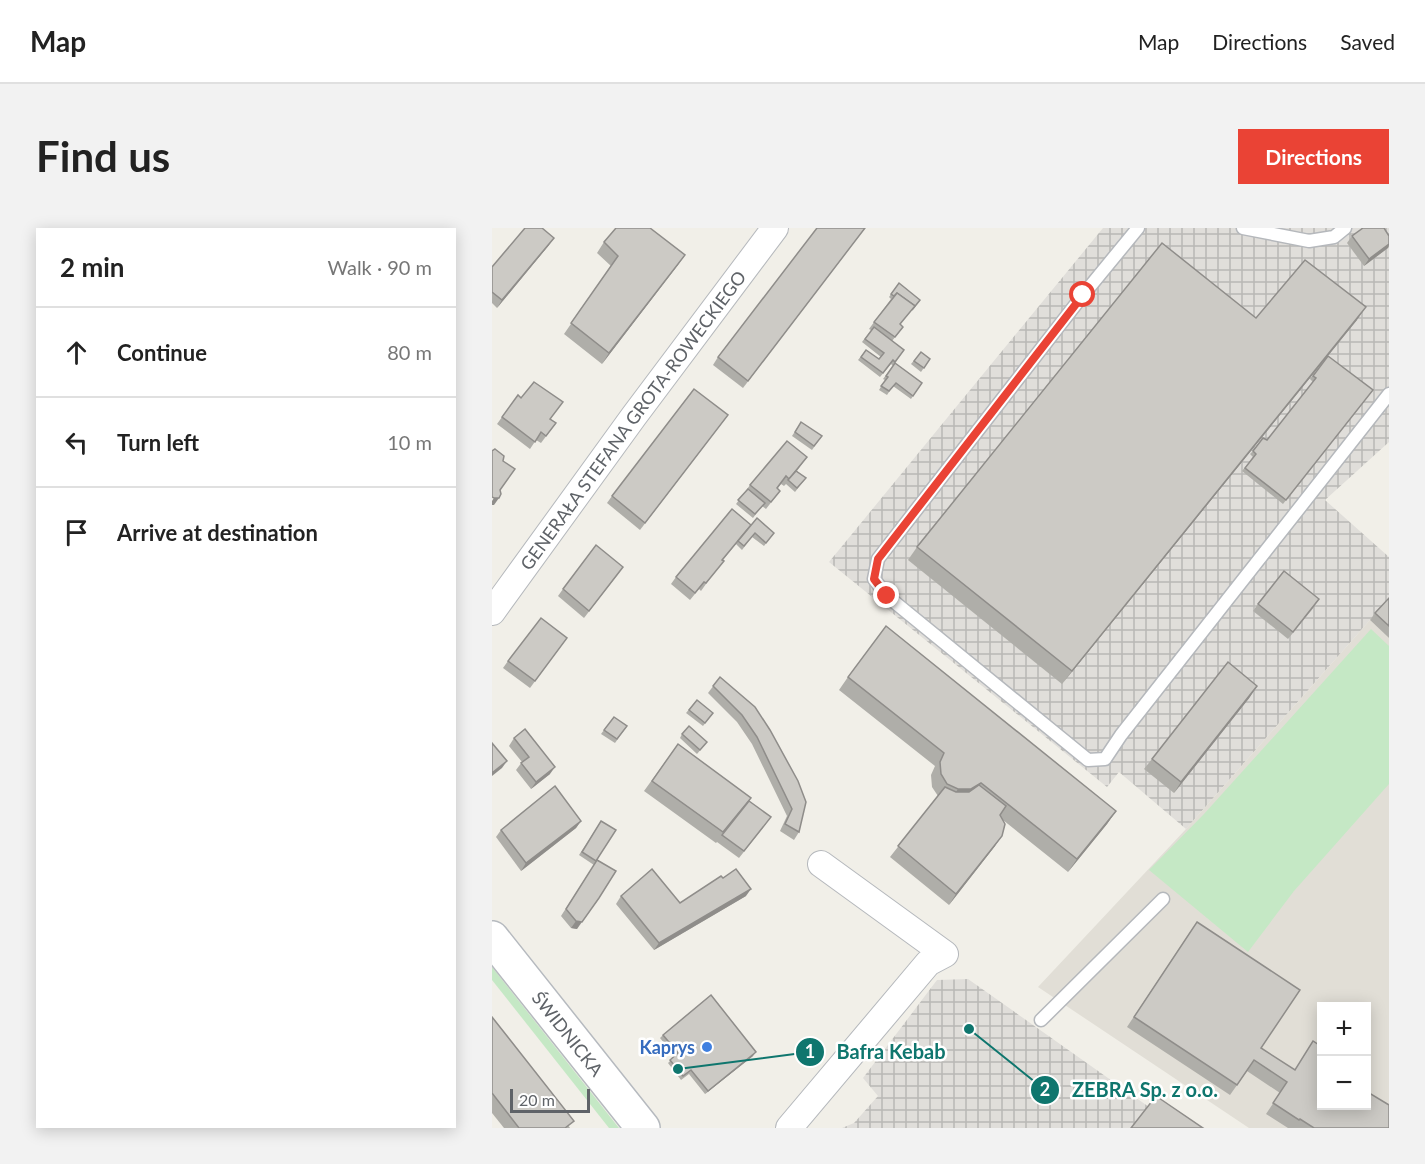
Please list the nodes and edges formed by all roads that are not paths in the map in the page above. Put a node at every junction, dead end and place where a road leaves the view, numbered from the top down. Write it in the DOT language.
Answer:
graph roads {
  1 [pos="774,228"];
  2 [pos="1137,228"];
  3 [pos="1243,228"];
  4 [pos="1345,228"];
  5 [pos="1389,393"];
  6 [pos="492,612"];
  7 [pos="821,864"];
  8 [pos="1163,899"];
  9 [pos="492,938"];
  10 [pos="1041,1020"];
  11 [pos="643,1128"];
  12 [pos="789,1128"];
  1 -- 6 [label="street, GENERAŁA STEFANA GROTA-ROWECKIEGO"];
  2 -- 5 [label="lane"];
  3 -- 4 [label="lane"];
  7 -- 12 [label="street"];
  8 -- 10 [label="lane"];
  9 -- 11 [label="street, ŚWIDNICKA"];
}
